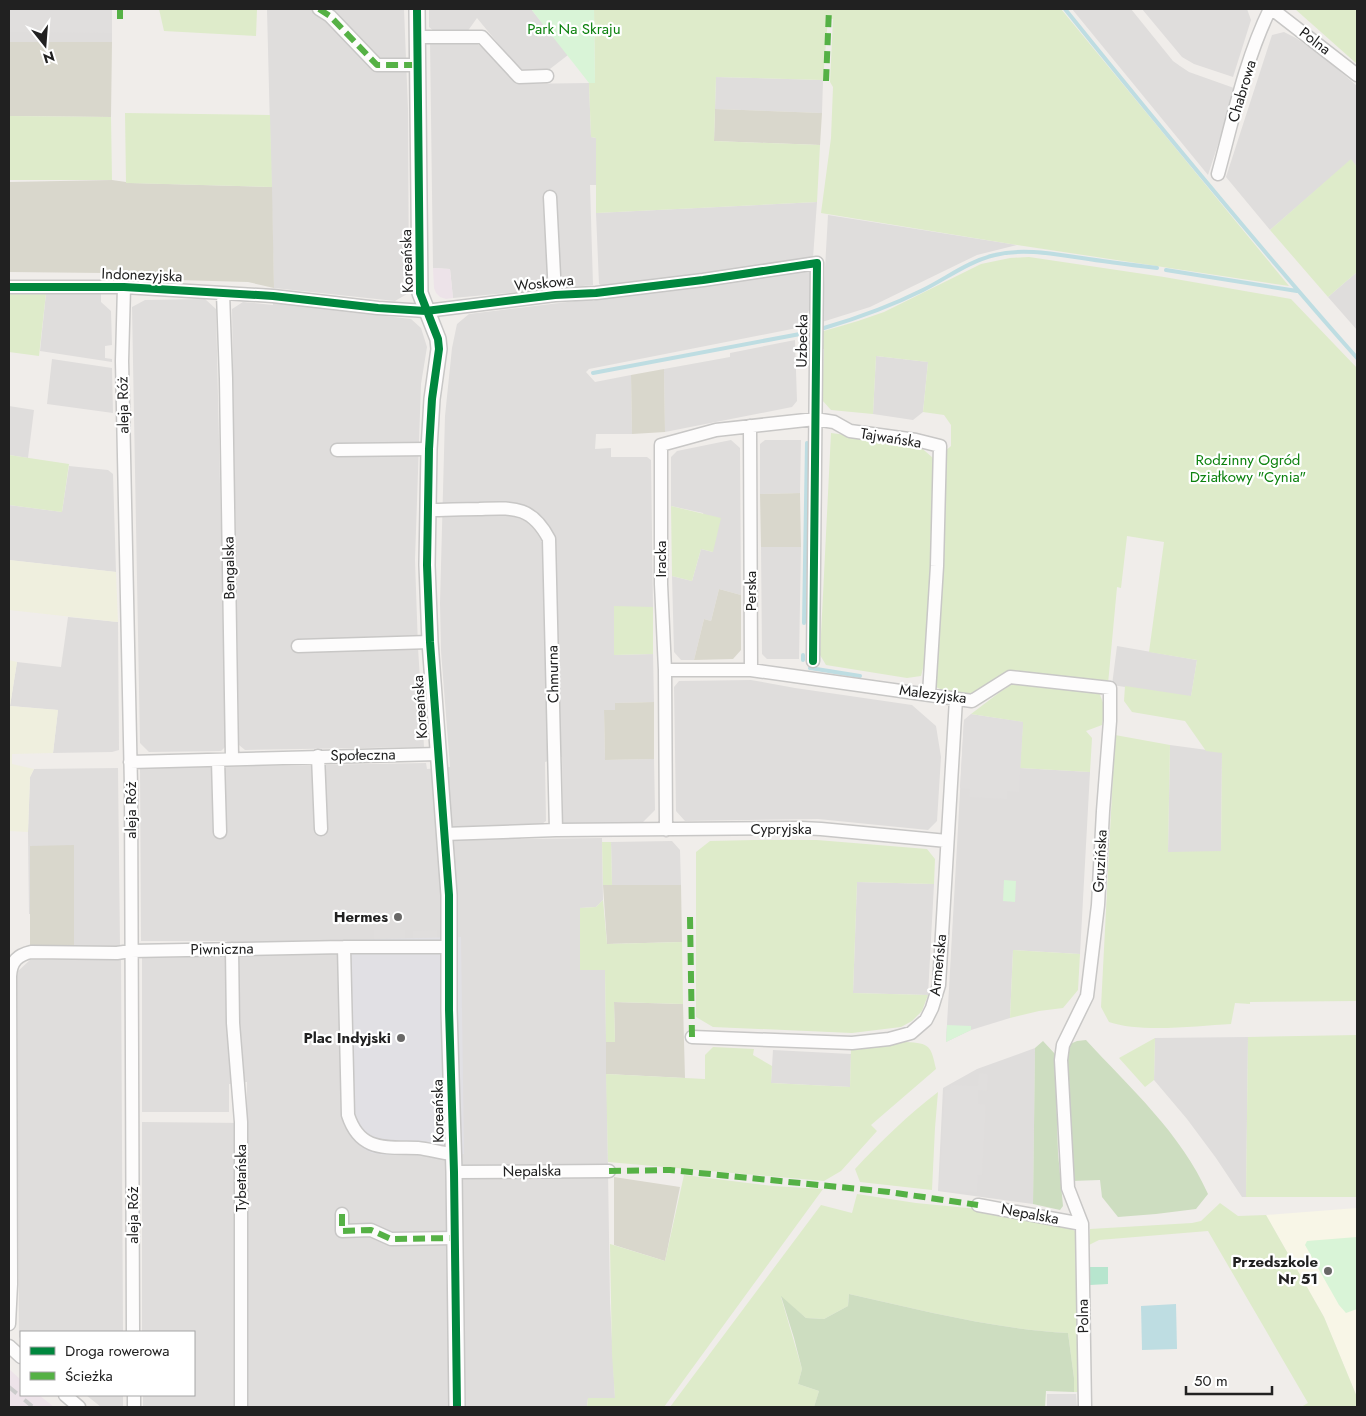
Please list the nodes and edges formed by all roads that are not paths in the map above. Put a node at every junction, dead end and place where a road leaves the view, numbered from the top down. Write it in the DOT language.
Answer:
graph roads {
  1 [pos="318,9"];
  2 [pos="417,9"];
  3 [pos="1271,9"];
  4 [pos="418,37"];
  5 [pos="418,65"];
  6 [pos="1357,75"];
  7 [pos="547,76"];
  8 [pos="1218,174"];
  9 [pos="550,197"];
  10 [pos="817,263"];
  11 [pos="9,287"];
  12 [pos="124,287"];
  13 [pos="223,293"];
  14 [pos="555,295"];
  15 [pos="273,296"];
  16 [pos="426,311"];
  17 [pos="816,419"];
  18 [pos="750,426"];
  19 [pos="429,449"];
  20 [pos="337,450"];
  21 [pos="428,510"];
  22 [pos="430,642"];
  23 [pos="298,646"];
  24 [pos="813,661"];
  25 [pos="665,670"];
  26 [pos="751,670"];
  27 [pos="1110,688"];
  28 [pos="929,694"];
  29 [pos="956,698"];
  30 [pos="438,754"];
  31 [pos="318,756"];
  32 [pos="232,758"];
  33 [pos="218,760"];
  34 [pos="130,762"];
  35 [pos="321,829"];
  36 [pos="556,830"];
  37 [pos="666,830"];
  38 [pos="220,832"];
  39 [pos="444,834"];
  40 [pos="947,841"];
  41 [pos="344,947"];
  42 [pos="449,947"];
  43 [pos="232,949"];
  44 [pos="131,951"];
  45 [pos="10,976"];
  46 [pos="692,1037"];
  47 [pos="10,1125"];
  48 [pos="452,1154"];
  49 [pos="609,1170"];
  50 [pos="454,1172"];
  51 [pos="978,1205"];
  52 [pos="342,1214"];
  53 [pos="1082,1224"];
  54 [pos="455,1238"];
  55 [pos="9,1324"];
  56 [pos="133,1331"];
  57 [pos="9,1346"];
  58 [pos="20,1355"];
  59 [pos="66,1396"];
  60 [pos="79,1407"];
  61 [pos="241,1407"];
  62 [pos="457,1407"];
  63 [pos="1085,1407"];
  1 -- 5 [label="street"];
  2 -- 4 [label="street, Koreańska"];
  3 -- 6 [label="street, Polna"];
  3 -- 8 [label="street, Chabrowa"];
  4 -- 5 [label="street, Koreańska"];
  4 -- 7 [label="street"];
  5 -- 16 [label="street, Koreańska"];
  9 -- 14 [label="street"];
  10 -- 14 [label="street, Woskowa"];
  10 -- 17 [label="street, Uzbecka"];
  11 -- 12 [label="street, Indonezyjska"];
  12 -- 13 [label="street, Indonezyjska"];
  12 -- 34 [label="street, aleja Róż"];
  13 -- 15 [label="street, Indonezyjska"];
  13 -- 32 [label="street, Bengalska"];
  14 -- 16 [label="street, Woskowa"];
  15 -- 16 [label="street, Woskowa"];
  16 -- 19 [label="street, Koreańska"];
  17 -- 18 [label="street, Iracka"];
  17 -- 24 [label="street, Uzbecka"];
  17 -- 28 [label="street, Tajwańska"];
  18 -- 25 [label="street, Iracka"];
  18 -- 26 [label="street, Perska"];
  19 -- 20 [label="street"];
  19 -- 21 [label="street, Koreańska"];
  21 -- 22 [label="street, Koreańska"];
  21 -- 36 [label="street, Chmurna"];
  22 -- 23 [label="street"];
  22 -- 30 [label="street, Koreańska"];
  25 -- 26 [label="street"];
  25 -- 37 [label="street, Iracka"];
  26 -- 28 [label="street, Malezyjska"];
  27 -- 29 [label="street, Malezyjska"];
  27 -- 53 [label="street, Gruzińska"];
  28 -- 29 [label="street, Malezyjska"];
  29 -- 40 [label="street, Armeńska"];
  30 -- 31 [label="street, Społeczna"];
  30 -- 39 [label="street, Koreańska"];
  31 -- 32 [label="street, Społeczna"];
  31 -- 35 [label="street, Społeczna"];
  32 -- 33 [label="street, Społeczna"];
  33 -- 34 [label="street, Społeczna"];
  33 -- 38 [label="street"];
  34 -- 44 [label="street, aleja Róż"];
  36 -- 37 [label="street, Cypryjska"];
  36 -- 39 [label="street"];
  37 -- 40 [label="street, Cypryjska"];
  39 -- 42 [label="street, Koreańska"];
  40 -- 46 [label="street, Armeńska"];
  41 -- 42 [label="street, Piwniczna"];
  41 -- 43 [label="street, Piwniczna"];
  41 -- 48 [label="street"];
  42 -- 48 [label="street, Koreańska"];
  43 -- 44 [label="street, Piwniczna"];
  43 -- 61 [label="street, Tybetańska"];
  44 -- 45 [label="street, Piwniczna"];
  44 -- 56 [label="street, aleja Róż"];
  45 -- 47 [label="street"];
  47 -- 55 [label="street"];
  48 -- 50 [label="street, Koreańska"];
  49 -- 50 [label="street, Nepalska"];
  50 -- 54 [label="street, Koreańska"];
  51 -- 53 [label="street, Nepalska"];
  52 -- 54 [label="street"];
  53 -- 63 [label="street, Polna"];
  54 -- 62 [label="street, Koreańska"];
  57 -- 58 [label="street"];
  59 -- 60 [label="street"];
}
